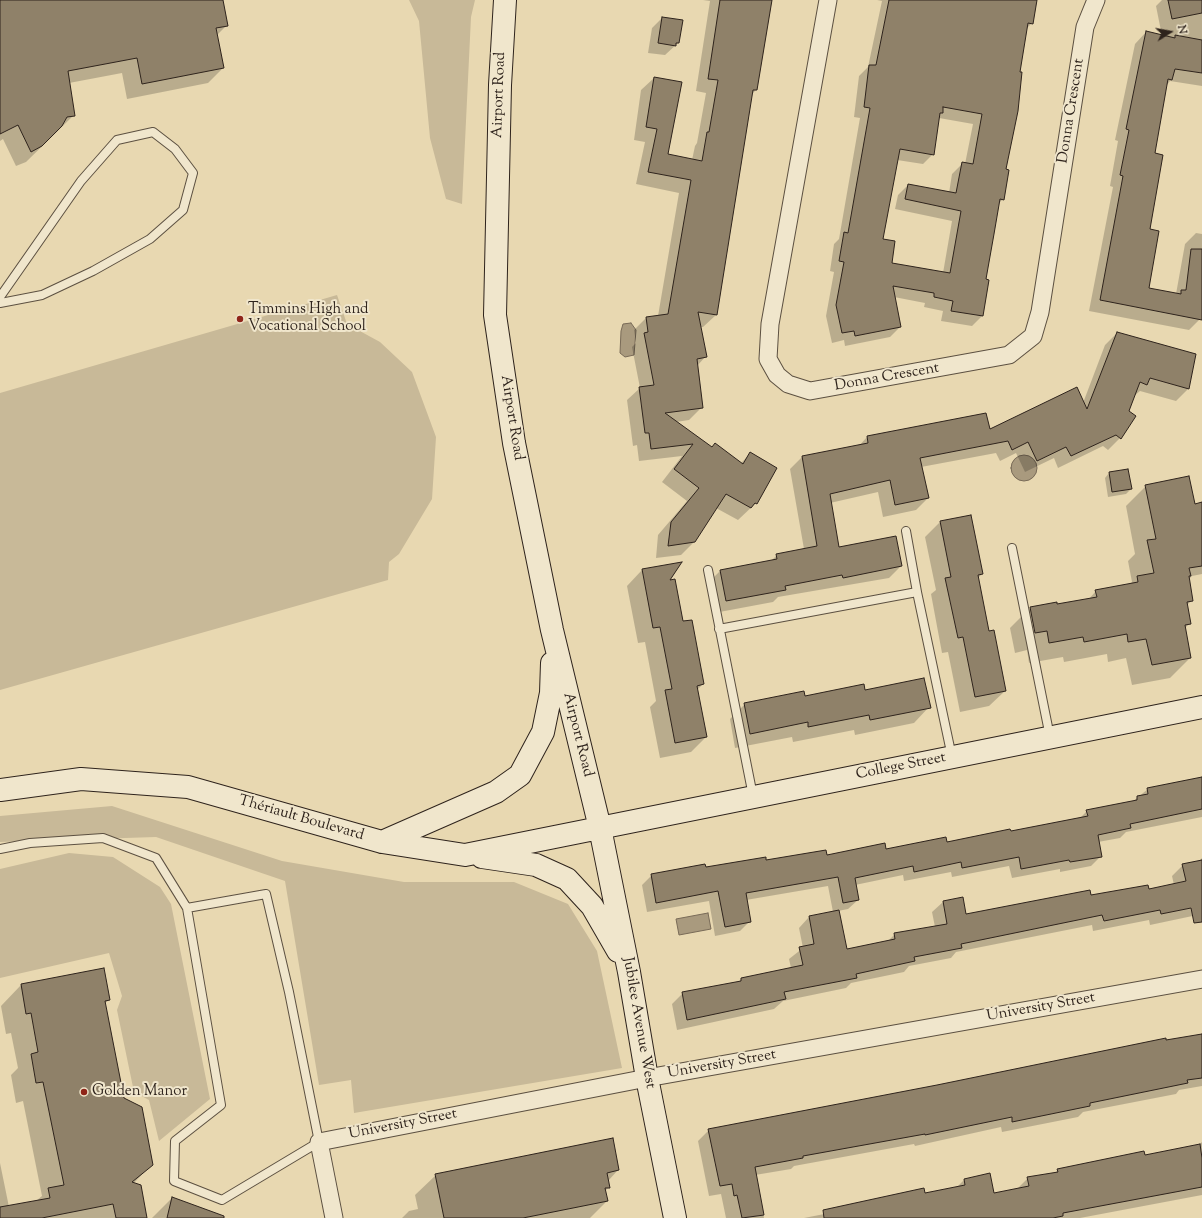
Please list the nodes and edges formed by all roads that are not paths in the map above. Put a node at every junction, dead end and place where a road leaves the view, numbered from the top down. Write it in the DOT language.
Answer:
graph roads {
  1 [pos="506,0"];
  2 [pos="828,0"];
  3 [pos="1096,0"];
  4 [pos="0,297"];
  5 [pos="0,303"];
  6 [pos="906,531"];
  7 [pos="1012,548"];
  8 [pos="708,570"];
  9 [pos="917,592"];
  10 [pos="720,629"];
  11 [pos="552,630"];
  12 [pos="1202,707"];
  13 [pos="1050,738"];
  14 [pos="952,757"];
  15 [pos="0,790"];
  16 [pos="753,797"];
  17 [pos="600,828"];
  18 [pos="382,842"];
  19 [pos="0,849"];
  20 [pos="465,855"];
  21 [pos="187,908"];
  22 [pos="629,972"];
  23 [pos="1202,979"];
  24 [pos="647,1078"];
  25 [pos="319,1142"];
  26 [pos="334,1218"];
  27 [pos="675,1218"];
  1 -- 11 [label="main road, Airport Road"];
  2 -- 3 [label="street, Donna Crescent"];
  4 -- 5 [label="lane"];
  6 -- 9 [label="lane"];
  7 -- 13 [label="lane"];
  8 -- 10 [label="lane"];
  9 -- 10 [label="lane"];
  9 -- 14 [label="lane"];
  10 -- 16 [label="lane"];
  11 -- 17 [label="main road, Airport Road"];
  11 -- 18 [label="main road"];
  12 -- 13 [label="main road, College Street"];
  13 -- 14 [label="main road, College Street"];
  14 -- 16 [label="main road, College Street"];
  15 -- 18 [label="main road, Thériault Boulevard"];
  16 -- 17 [label="main road, College Street"];
  17 -- 20 [label="main road, Thériault Boulevard"];
  17 -- 22 [label="main road, Jubilee Avenue West"];
  18 -- 20 [label="main road, Thériault Boulevard"];
  19 -- 21 [label="lane"];
  20 -- 22 [label="main road"];
  21 -- 25 [label="lane"];
  21 -- 25 [label="lane"];
  22 -- 24 [label="main road, Jubilee Avenue West"];
  23 -- 24 [label="street, University Street"];
  24 -- 25 [label="street, University Street"];
  24 -- 27 [label="main road, Jubilee Avenue West"];
  25 -- 26 [label="street"];
}
